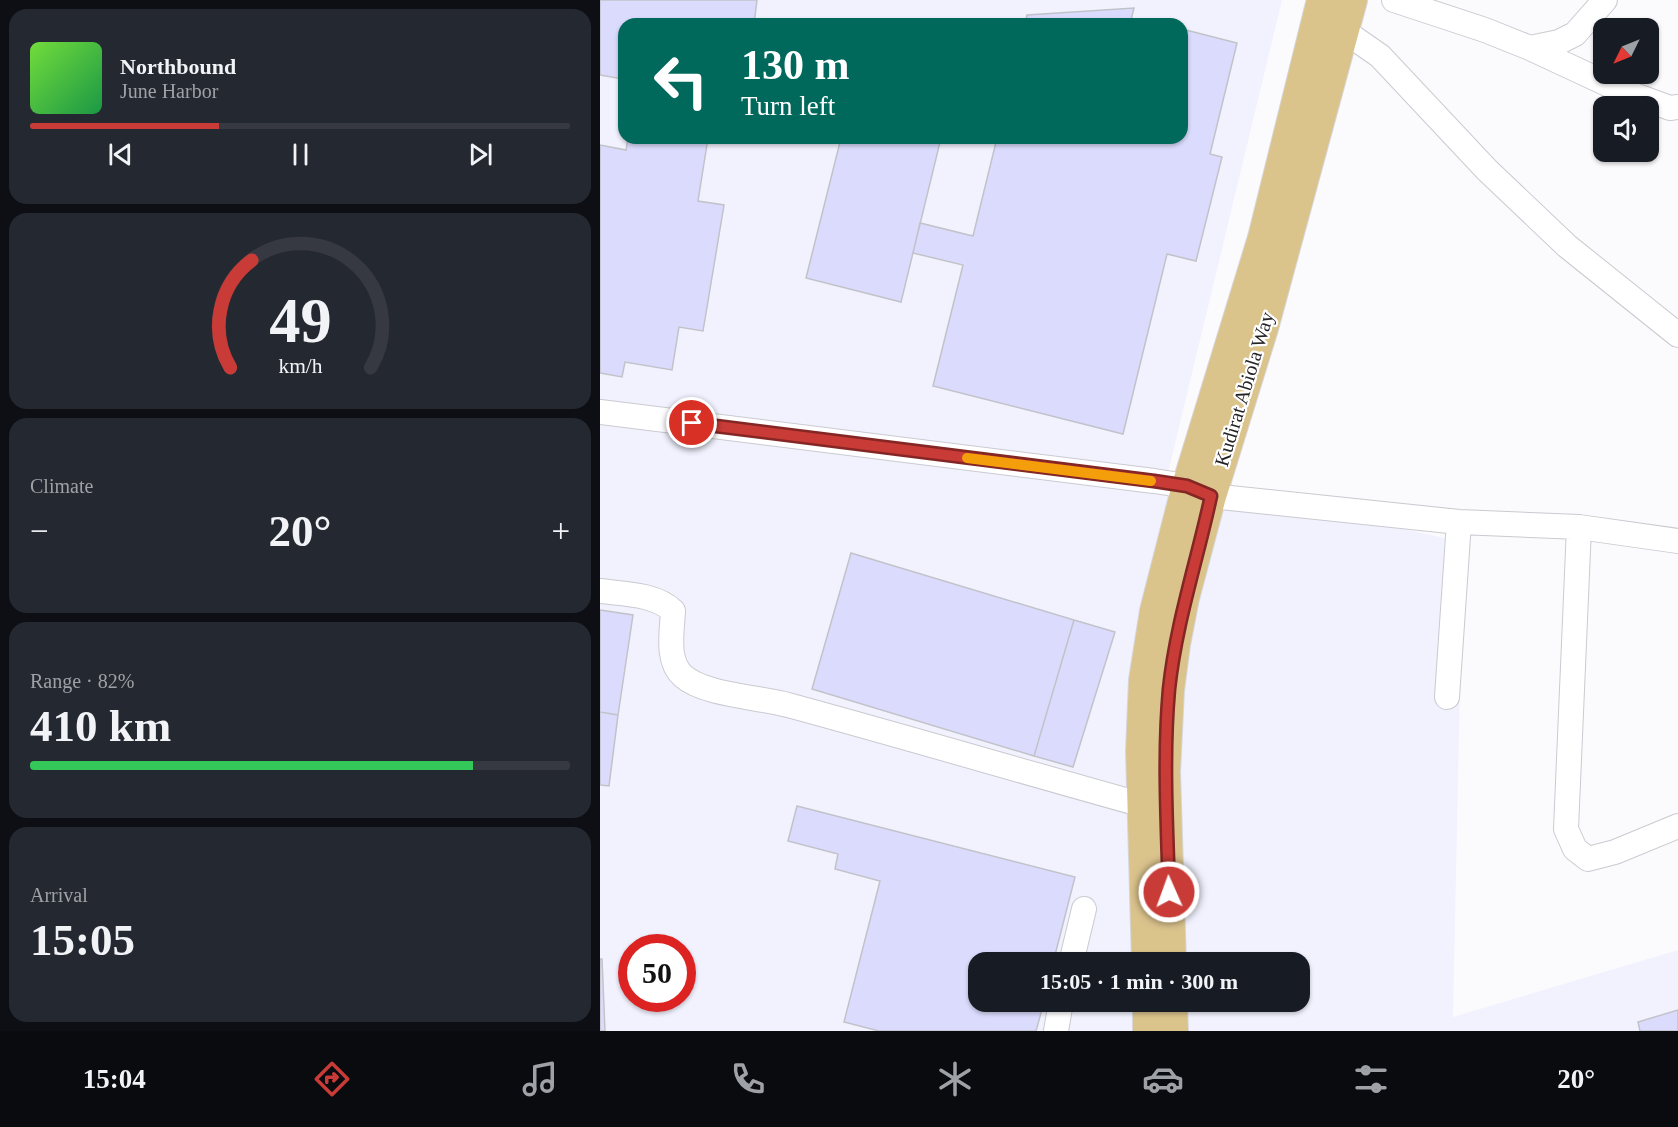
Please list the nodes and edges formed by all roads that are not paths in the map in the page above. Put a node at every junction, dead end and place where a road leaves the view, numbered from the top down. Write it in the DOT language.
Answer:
graph roads {
  1 [pos="1322,0"];
  2 [pos="1352,0"];
  3 [pos="1394,0"];
  4 [pos="1605,0"];
  5 [pos="1344,31"];
  6 [pos="1530,48"];
  7 [pos="1678,107"];
  8 [pos="1678,335"];
  9 [pos="600,412"];
  10 [pos="1199,491"];
  11 [pos="1459,522"];
  12 [pos="1579,527"];
  13 [pos="1678,541"];
  14 [pos="600,591"];
  15 [pos="1447,697"];
  16 [pos="1143,806"];
  17 [pos="1678,826"];
  18 [pos="1084,909"];
  19 [pos="1074,952"];
  20 [pos="1147,952"];
  21 [pos="1171,952"];
  22 [pos="1059,1012"];
  23 [pos="1148,1012"];
  24 [pos="1172,1012"];
  25 [pos="1056,1031"];
  26 [pos="1148,1031"];
  27 [pos="1173,1031"];
  1 -- 10 [label="main road, Kudirat Abiola Way"];
  2 -- 5 [label="main road, Kudirat Abiola Way"];
  3 -- 6 [label="street"];
  4 -- 6 [label="street"];
  5 -- 8 [label="street"];
  5 -- 10 [label="main road, Kudirat Abiola Way"];
  6 -- 7 [label="street"];
  9 -- 10 [label="street"];
  10 -- 11 [label="street"];
  10 -- 16 [label="main road, Kudirat Abiola Way"];
  10 -- 21 [label="main road, Kudirat Abiola Way"];
  11 -- 12 [label="street"];
  11 -- 15 [label="street"];
  12 -- 13 [label="street"];
  12 -- 17 [label="street"];
  14 -- 16 [label="street"];
  16 -- 20 [label="main road, Kudirat Abiola Way"];
  18 -- 19 [label="street"];
  22 -- 25 [label="street"];
  23 -- 26 [label="main road"];
  24 -- 27 [label="main road"];
}
